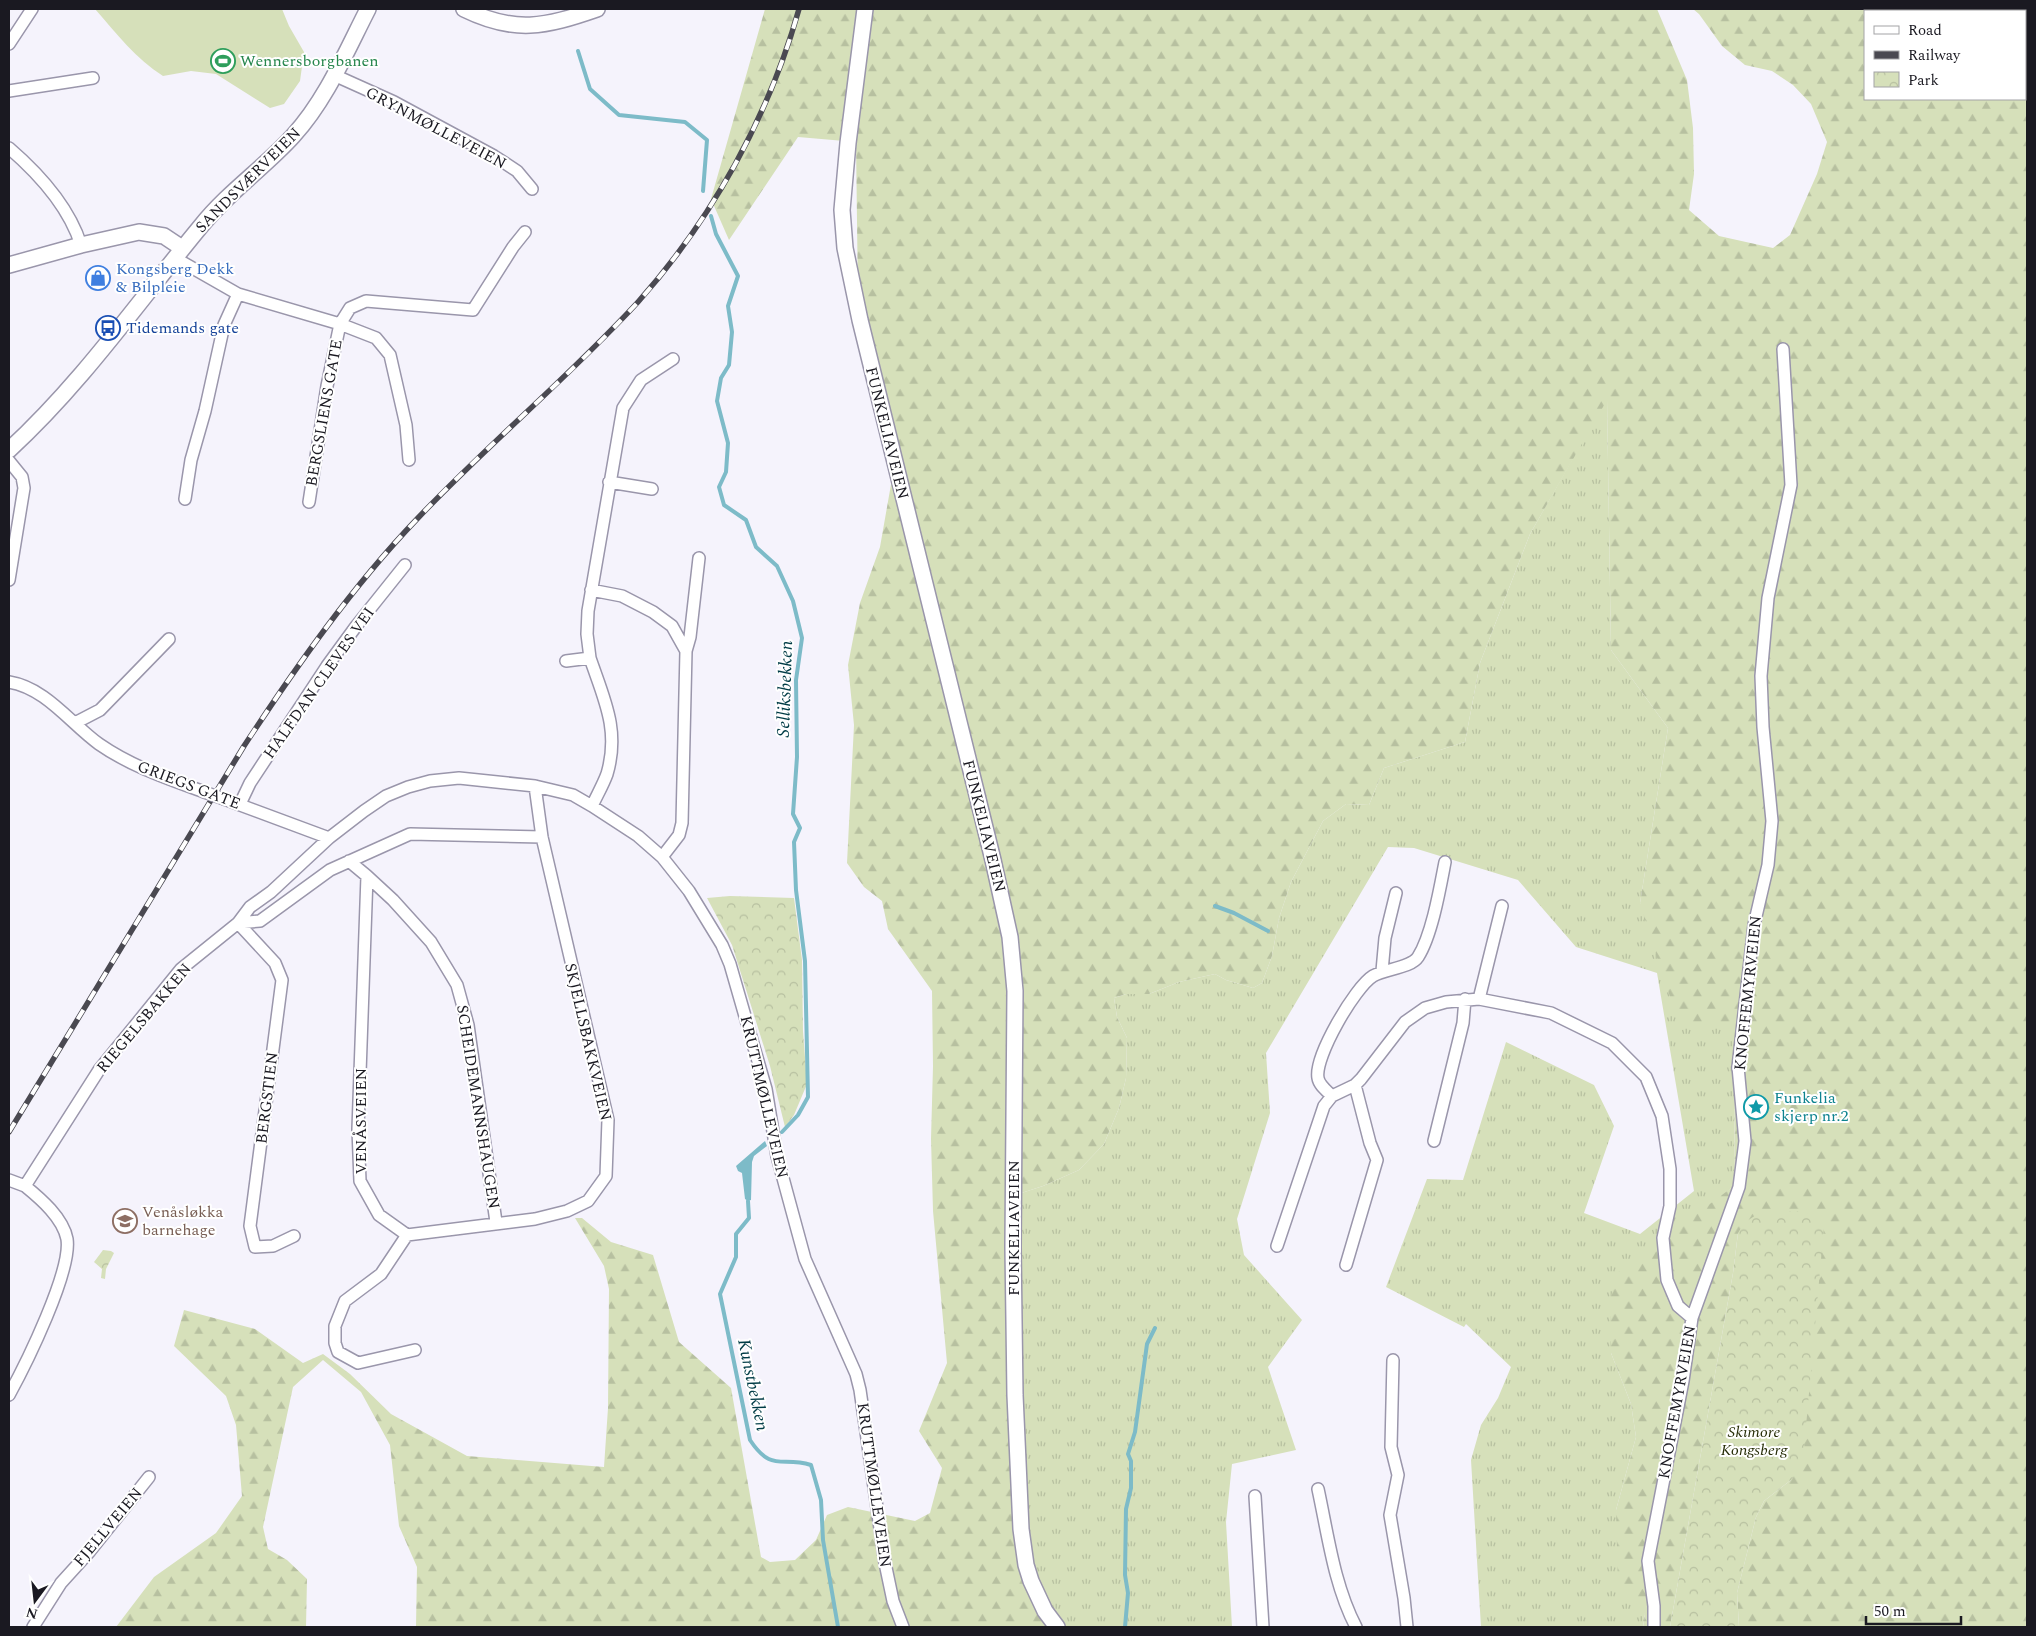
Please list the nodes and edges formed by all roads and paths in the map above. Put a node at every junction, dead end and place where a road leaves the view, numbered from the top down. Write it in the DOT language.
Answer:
graph roads {
  1 [pos="32,9"];
  2 [pos="368,9"];
  3 [pos="464,9"];
  4 [pos="597,9"];
  5 [pos="854,9"];
  6 [pos="865,9"];
  7 [pos="861,31"];
  8 [pos="9,44"];
  9 [pos="334,75"];
  10 [pos="93,78"];
  11 [pos="9,91"];
  12 [pos="9,148"];
  13 [pos="532,189"];
  14 [pos="524,232"];
  15 [pos="82,245"];
  16 [pos="179,253"];
  17 [pos="9,265"];
  18 [pos="238,294"];
  19 [pos="340,324"];
  20 [pos="1783,349"];
  21 [pos="673,359"];
  22 [pos="9,450"];
  23 [pos="409,460"];
  24 [pos="9,461"];
  25 [pos="609,482"];
  26 [pos="652,489"];
  27 [pos="185,499"];
  28 [pos="310,502"];
  29 [pos="699,558"];
  30 [pos="405,565"];
  31 [pos="9,580"];
  32 [pos="591,590"];
  33 [pos="169,639"];
  34 [pos="686,651"];
  35 [pos="590,658"];
  36 [pos="566,661"];
  37 [pos="9,682"];
  38 [pos="75,723"];
  39 [pos="536,786"];
  40 [pos="240,804"];
  41 [pos="592,806"];
  42 [pos="329,838"];
  43 [pos="542,838"];
  44 [pos="662,857"];
  45 [pos="348,861"];
  46 [pos="1445,862"];
  47 [pos="367,876"];
  48 [pos="1396,893"];
  49 [pos="1502,906"];
  50 [pos="238,923"];
  51 [pos="1382,971"];
  52 [pos="1465,999"];
  53 [pos="1480,999"];
  54 [pos="1354,1086"];
  55 [pos="1332,1096"];
  56 [pos="1434,1141"];
  57 [pos="9,1180"];
  58 [pos="25,1186"];
  59 [pos="496,1222"];
  60 [pos="407,1234"];
  61 [pos="294,1236"];
  62 [pos="1278,1246"];
  63 [pos="1346,1265"];
  64 [pos="1692,1318"];
  65 [pos="415,1350"];
  66 [pos="1393,1360"];
  67 [pos="9,1395"];
  68 [pos="149,1477"];
  69 [pos="1318,1489"];
  70 [pos="1255,1496"];
  71 [pos="33,1627"];
  72 [pos="902,1627"];
  73 [pos="1057,1627"];
  74 [pos="1263,1627"];
  75 [pos="1356,1627"];
  76 [pos="1407,1627"];
  77 [pos="1654,1627"];
  1 -- 8 [label="street"];
  2 -- 9 [label="street, SANDSVÆRVEIEN"];
  3 -- 4 [label="street"];
  5 -- 7 [label="street, FUNKELIAVEIEN"];
  6 -- 7 [label="street, FUNKELIAVEIEN"];
  7 -- 73 [label="street, FUNKELIAVEIEN"];
  9 -- 13 [label="street, GRYNMØLLEVEIEN"];
  9 -- 16 [label="street, SANDSVÆRVEIEN"];
  10 -- 11 [label="street"];
  12 -- 15 [label="street"];
  14 -- 19 [label="street, BERGSLIENS GATE"];
  15 -- 16 [label="street"];
  15 -- 17 [label="street"];
  16 -- 18 [label="street, BERGSLIENS GATE"];
  16 -- 22 [label="street, SANDSVÆRVEIEN"];
  18 -- 19 [label="street, BERGSLIENS GATE"];
  18 -- 27 [label="street"];
  19 -- 23 [label="street, BERGSLIENS GATE"];
  19 -- 28 [label="street, BERGSLIENS GATE"];
  20 -- 64 [label="street, KNOFFEMYRVEIEN"];
  21 -- 25 [label="street"];
  24 -- 31 [label="street"];
  25 -- 26 [label="street"];
  25 -- 32 [label="street"];
  29 -- 34 [label="street"];
  30 -- 40 [label="street, HALFDAN CLEVES VEI"];
  32 -- 34 [label="street"];
  32 -- 35 [label="street"];
  33 -- 38 [label="street"];
  34 -- 44 [label="street"];
  35 -- 36 [label="street"];
  35 -- 41 [label="street"];
  37 -- 38 [label="street, GRIEGS GATE"];
  38 -- 40 [label="street, GRIEGS GATE, bridge"];
  39 -- 41 [label="street, KRUTTMØLLEVEIEN"];
  39 -- 42 [label="street, KRUTTMØLLEVEIEN"];
  39 -- 43 [label="street, SKJELLSBAKKVEIEN"];
  40 -- 42 [label="street, GRIEGS GATE"];
  41 -- 44 [label="street, KRUTTMØLLEVEIEN"];
  42 -- 50 [label="street, KRUTTMØLLEVEIEN"];
  43 -- 45 [label="street, RIEGELSBAKKEN"];
  43 -- 59 [label="street, SKJELLSBAKKVEIEN"];
  44 -- 72 [label="street, KRUTTMØLLEVEIEN"];
  45 -- 47 [label="street"];
  45 -- 50 [label="street, RIEGELSBAKKEN"];
  46 -- 51 [label="street"];
  47 -- 59 [label="street, SCHEIDEMANNSHAUGEN"];
  47 -- 60 [label="street, VENÅSVEIEN"];
  48 -- 51 [label="street"];
  49 -- 53 [label="street"];
  50 -- 58 [label="street, RIEGELSBAKKEN"];
  50 -- 61 [label="street, BERGSTIEN"];
  51 -- 55 [label="street"];
  52 -- 53 [label="street"];
  52 -- 54 [label="street"];
  52 -- 56 [label="street"];
  53 -- 64 [label="street"];
  54 -- 55 [label="street"];
  54 -- 63 [label="street"];
  55 -- 62 [label="street"];
  57 -- 58 [label="street"];
  58 -- 67 [label="street"];
  59 -- 60 [label="street, SKJELLSBAKKVEIEN"];
  60 -- 65 [label="street"];
  64 -- 77 [label="street, KNOFFEMYRVEIEN"];
  66 -- 76 [label="street"];
  68 -- 71 [label="street, FJELLVEIEN"];
  69 -- 75 [label="street"];
  70 -- 74 [label="street"];
}
